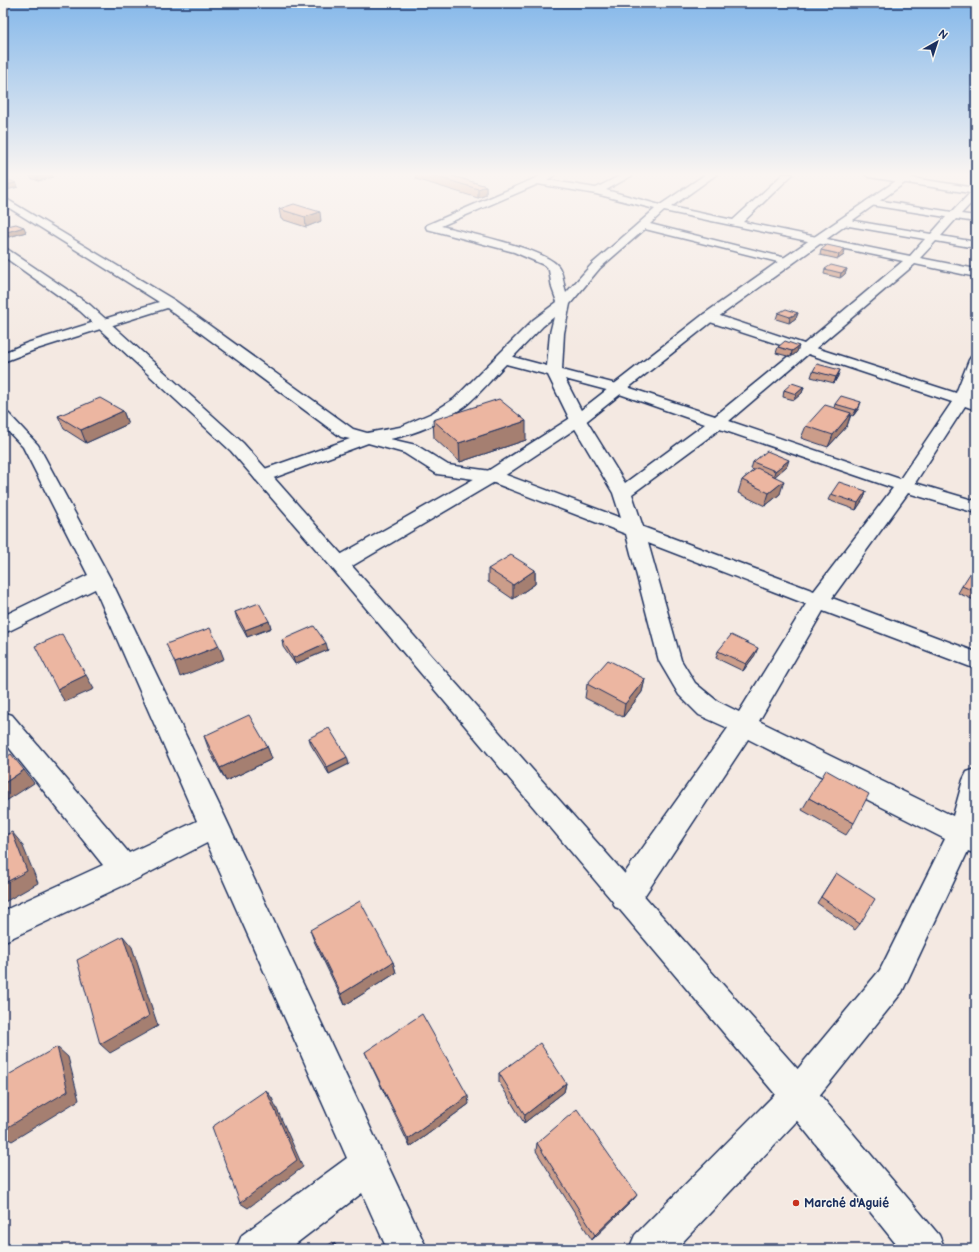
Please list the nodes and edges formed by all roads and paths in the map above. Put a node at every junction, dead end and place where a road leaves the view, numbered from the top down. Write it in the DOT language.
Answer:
graph roads {
  1 [pos="55,232"];
  2 [pos="454,232"];
  3 [pos="634,232"];
  4 [pos="676,232"];
  5 [pos="781,232"];
  6 [pos="829,232"];
  7 [pos="902,232"];
  8 [pos="939,232"];
  9 [pos="934,238"];
  10 [pos="818,240"];
  11 [pos="976,245"];
  12 [pos="3,251"];
  13 [pos="912,260"];
  14 [pos="786,261"];
  15 [pos="976,272"];
  16 [pos="169,303"];
  17 [pos="564,303"];
  18 [pos="710,316"];
  19 [pos="102,324"];
  20 [pos="806,348"];
  21 [pos="3,358"];
  22 [pos="504,359"];
  23 [pos="976,360"];
  24 [pos="554,373"];
  25 [pos="619,389"];
  26 [pos="969,403"];
  27 [pos="3,418"];
  28 [pos="578,420"];
  29 [pos="717,423"];
  30 [pos="367,438"];
  31 [pos="262,476"];
  32 [pos="492,476"];
  33 [pos="904,486"];
  34 [pos="622,493"];
  35 [pos="976,507"];
  36 [pos="635,532"];
  37 [pos="340,564"];
  38 [pos="100,578"];
  39 [pos="819,600"];
  40 [pos="3,625"];
  41 [pos="976,661"];
  42 [pos="3,722"];
  43 [pos="744,725"];
  44 [pos="976,780"];
  45 [pos="215,826"];
  46 [pos="969,837"];
  47 [pos="125,870"];
  48 [pos="626,897"];
  49 [pos="3,927"];
  50 [pos="798,1095"];
  51 [pos="369,1165"];
  52 [pos="256,1249"];
  53 [pos="408,1249"];
  54 [pos="649,1249"];
  55 [pos="925,1249"];
  1 -- 16 [label="main road"];
  2 -- 17 [label="main road"];
  3 -- 17 [label="main road"];
  4 -- 14 [label="main road"];
  5 -- 10 [label="main road"];
  6 -- 10 [label="main road"];
  7 -- 9 [label="main road"];
  8 -- 9 [label="main road"];
  9 -- 11 [label="main road"];
  9 -- 13 [label="main road"];
  10 -- 13 [label="main road"];
  10 -- 14 [label="main road"];
  12 -- 19 [label="main road"];
  13 -- 15 [label="main road"];
  13 -- 20 [label="main road"];
  14 -- 18 [label="main road"];
  16 -- 19 [label="main road"];
  16 -- 30 [label="main road"];
  17 -- 22 [label="main road"];
  17 -- 24 [label="main road"];
  18 -- 20 [label="main road"];
  18 -- 25 [label="main road"];
  19 -- 21 [label="main road"];
  19 -- 31 [label="main road"];
  20 -- 26 [label="main road"];
  20 -- 29 [label="main road"];
  22 -- 24 [label="main road"];
  22 -- 30 [label="main road"];
  23 -- 26 [label="main road"];
  24 -- 25 [label="main road"];
  24 -- 28 [label="main road"];
  25 -- 28 [label="main road"];
  25 -- 29 [label="main road"];
  26 -- 33 [label="main road"];
  27 -- 38 [label="main road"];
  28 -- 32 [label="main road"];
  28 -- 34 [label="main road"];
  29 -- 33 [label="main road"];
  29 -- 34 [label="main road"];
  30 -- 31 [label="main road"];
  30 -- 32 [label="main road"];
  31 -- 37 [label="main road"];
  32 -- 36 [label="main road"];
  32 -- 37 [label="main road"];
  33 -- 35 [label="main road"];
  33 -- 39 [label="main road"];
  34 -- 36 [label="main road"];
  36 -- 39 [label="main road"];
  36 -- 43 [label="main road"];
  37 -- 48 [label="main road"];
  38 -- 40 [label="main road"];
  38 -- 45 [label="main road"];
  39 -- 41 [label="main road"];
  39 -- 43 [label="main road"];
  42 -- 47 [label="main road"];
  43 -- 46 [label="main road"];
  43 -- 48 [label="main road"];
  44 -- 46 [label="main road"];
  45 -- 47 [label="main road"];
  45 -- 51 [label="main road"];
  46 -- 50 [label="main road"];
  47 -- 49 [label="main road"];
  48 -- 50 [label="main road"];
  50 -- 54 [label="main road"];
  50 -- 55 [label="main road"];
  51 -- 52 [label="main road"];
  51 -- 53 [label="main road"];
}
